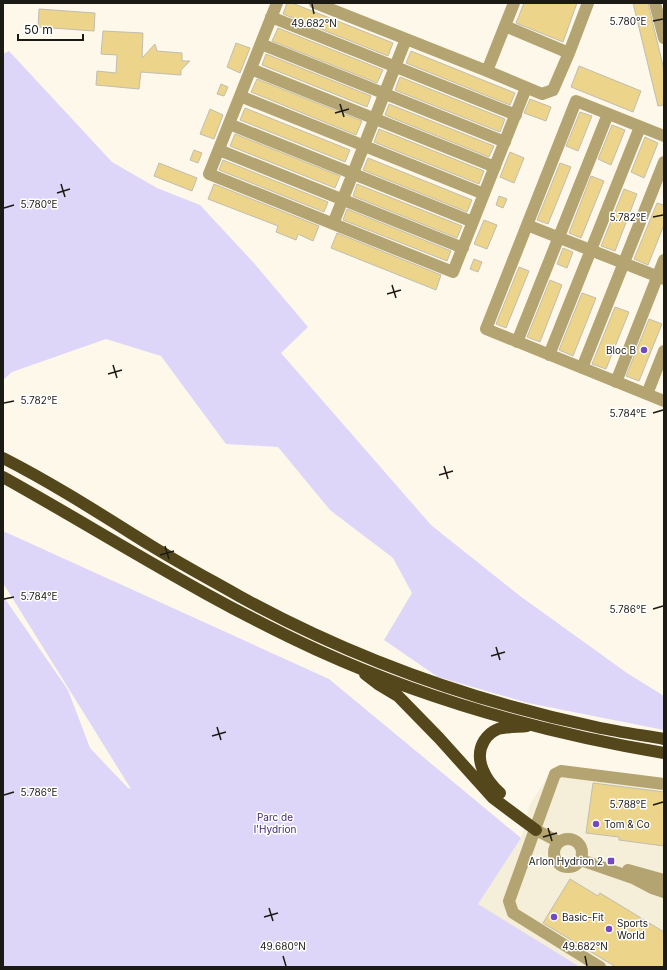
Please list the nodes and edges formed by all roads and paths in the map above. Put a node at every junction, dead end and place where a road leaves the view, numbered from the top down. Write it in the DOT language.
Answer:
graph roads {
  1 [pos="277,3"];
  2 [pos="514,3"];
  3 [pos="588,3"];
  4 [pos="655,3"];
  5 [pos="322,4"];
  6 [pos="271,16"];
  7 [pos="505,26"];
  8 [pos="664,38"];
  9 [pos="406,39"];
  10 [pos="261,44"];
  11 [pos="568,53"];
  12 [pos="396,66"];
  13 [pos="251,69"];
  14 [pos="487,72"];
  15 [pos="526,88"];
  16 [pos="385,94"];
  17 [pos="240,96"];
  18 [pos="516,114"];
  19 [pos="608,114"];
  20 [pos="375,119"];
  21 [pos="229,124"];
  22 [pos="640,127"];
  23 [pos="664,136"];
  24 [pos="505,142"];
  25 [pos="364,146"];
  26 [pos="218,150"];
  27 [pos="664,162"];
  28 [pos="495,167"];
  29 [pos="353,174"];
  30 [pos="484,194"];
  31 [pos="343,199"];
  32 [pos="473,222"];
  33 [pos="333,224"];
  34 [pos="527,224"];
  35 [pos="558,237"];
  36 [pos="463,248"];
  37 [pos="591,250"];
  38 [pos="664,260"];
  39 [pos="624,263"];
  40 [pos="661,278"];
  41 [pos="517,342"];
  42 [pos="664,351"];
  43 [pos="549,355"];
  44 [pos="582,368"];
  45 [pos="616,382"];
  46 [pos="647,394"];
  47 [pos="664,401"];
  48 [pos="3,458"];
  49 [pos="3,477"];
  50 [pos="356,667"];
  51 [pos="531,725"];
  52 [pos="664,739"];
  53 [pos="664,753"];
  54 [pos="664,784"];
  55 [pos="536,830"];
  56 [pos="559,842"];
  57 [pos="581,859"];
  58 [pos="664,880"];
  59 [pos="664,892"];
  60 [pos="600,967"];
  1 -- 6 [label="lane"];
  2 -- 7 [label="lane"];
  3 -- 11 [label="lane"];
  4 -- 8 [label="lane"];
  5 -- 9 [label="lane"];
  6 -- 10 [label="lane"];
  6 -- 12 [label="lane"];
  7 -- 11 [label="lane"];
  7 -- 14 [label="lane"];
  9 -- 12 [label="lane"];
  9 -- 14 [label="lane"];
  10 -- 13 [label="lane"];
  10 -- 16 [label="lane"];
  11 -- 15 [label="lane"];
  12 -- 16 [label="lane"];
  12 -- 18 [label="lane"];
  13 -- 17 [label="lane"];
  13 -- 20 [label="lane"];
  14 -- 15 [label="lane"];
  15 -- 18 [label="lane"];
  16 -- 20 [label="lane"];
  16 -- 24 [label="lane"];
  17 -- 21 [label="lane"];
  17 -- 25 [label="lane"];
  18 -- 24 [label="lane"];
  19 -- 22 [label="lane"];
  19 -- 34 [label="lane"];
  19 -- 35 [label="lane"];
  20 -- 25 [label="lane"];
  20 -- 28 [label="lane"];
  21 -- 26 [label="lane"];
  21 -- 29 [label="lane"];
  22 -- 23 [label="lane"];
  22 -- 37 [label="lane"];
  24 -- 28 [label="lane"];
  25 -- 29 [label="lane"];
  25 -- 30 [label="lane"];
  26 -- 31 [label="lane"];
  26 -- 33 [label="lane"];
  27 -- 39 [label="lane"];
  28 -- 30 [label="lane"];
  29 -- 31 [label="lane"];
  29 -- 32 [label="lane"];
  30 -- 32 [label="lane"];
  31 -- 33 [label="lane"];
  31 -- 36 [label="lane"];
  32 -- 36 [label="lane"];
  33 -- 36 [label="lane"];
  34 -- 35 [label="lane"];
  34 -- 41 [label="lane"];
  35 -- 37 [label="lane"];
  35 -- 41 [label="lane"];
  37 -- 39 [label="lane"];
  37 -- 43 [label="lane"];
  38 -- 40 [label="lane"];
  39 -- 40 [label="lane"];
  39 -- 44 [label="lane"];
  40 -- 45 [label="lane"];
  41 -- 43 [label="lane"];
  42 -- 46 [label="lane"];
  43 -- 44 [label="lane"];
  44 -- 45 [label="lane"];
  45 -- 46 [label="lane"];
  46 -- 47 [label="lane"];
  48 -- 52 [label="highway"];
  49 -- 50 [label="highway"];
  50 -- 51 [label="highway"];
  50 -- 55 [label="highway"];
  51 -- 53 [label="highway"];
  51 -- 55 [label="highway"];
  54 -- 55 [label="lane"];
  55 -- 56 [label="lane"];
  55 -- 60 [label="lane"];
  56 -- 57 [label="lane"];
  56 -- 57 [label="lane"];
  57 -- 58 [label="lane"];
  57 -- 59 [label="lane"];
}
